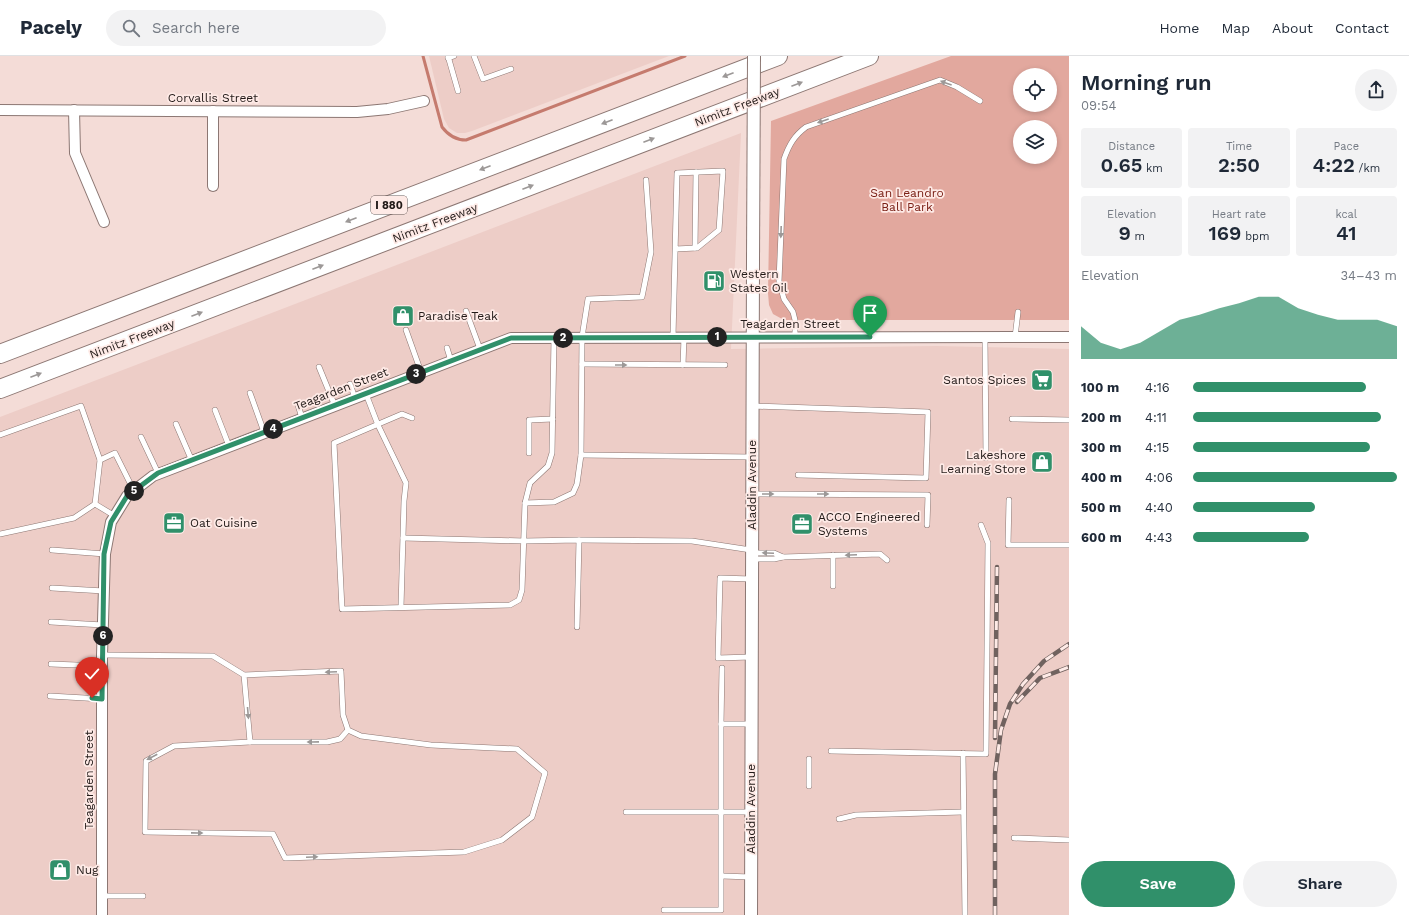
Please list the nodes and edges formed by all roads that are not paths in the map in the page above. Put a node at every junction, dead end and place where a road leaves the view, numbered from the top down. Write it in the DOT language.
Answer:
graph roads {
  1 [pos="454,56"];
  2 [pos="474,56"];
  3 [pos="754,56"];
  4 [pos="778,56"];
  5 [pos="869,56"];
  6 [pos="448,57"];
  7 [pos="511,69"];
  8 [pos="458,91"];
  9 [pos="424,101"];
  10 [pos="980,101"];
  11 [pos="0,110"];
  12 [pos="74,110"];
  13 [pos="213,111"];
  14 [pos="696,172"];
  15 [pos="646,180"];
  16 [pos="213,186"];
  17 [pos="104,222"];
  18 [pos="696,248"];
  19 [pos="675,249"];
  20 [pos="466,311"];
  21 [pos="1018,312"];
  22 [pos="406,330"];
  23 [pos="582,337"];
  24 [pos="673,337"];
  25 [pos="684,337"];
  26 [pos="752,337"];
  27 [pos="795,337"];
  28 [pos="986,337"];
  29 [pos="1015,337"];
  30 [pos="1069,337"];
  31 [pos="554,338"];
  32 [pos="446,348"];
  33 [pos="480,350"];
  34 [pos="0,354"];
  35 [pos="452,360"];
  36 [pos="582,364"];
  37 [pos="683,365"];
  38 [pos="725,365"];
  39 [pos="319,367"];
  40 [pos="421,372"];
  41 [pos="350,384"];
  42 [pos="0,389"];
  43 [pos="250,393"];
  44 [pos="366,394"];
  45 [pos="354,398"];
  46 [pos="298,405"];
  47 [pos="335,406"];
  48 [pos="752,406"];
  49 [pos="214,410"];
  50 [pos="302,418"];
  51 [pos="412,418"];
  52 [pos="553,418"];
  53 [pos="1012,419"];
  54 [pos="1069,420"];
  55 [pos="176,424"];
  56 [pos="378,424"];
  57 [pos="264,432"];
  58 [pos="0,435"];
  59 [pos="141,437"];
  60 [pos="229,446"];
  61 [pos="529,453"];
  62 [pos="581,454"];
  63 [pos="752,458"];
  64 [pos="986,458"];
  65 [pos="100,460"];
  66 [pos="192,460"];
  67 [pos="158,473"];
  68 [pos="798,476"];
  69 [pos="134,491"];
  70 [pos="752,494"];
  71 [pos="1009,500"];
  72 [pos="525,503"];
  73 [pos="95,504"];
  74 [pos="115,516"];
  75 [pos="927,525"];
  76 [pos="981,525"];
  77 [pos="0,534"];
  78 [pos="403,538"];
  79 [pos="579,540"];
  80 [pos="524,541"];
  81 [pos="1069,545"];
  82 [pos="52,550"];
  83 [pos="104,554"];
  84 [pos="752,554"];
  85 [pos="833,555"];
  86 [pos="887,560"];
  87 [pos="752,579"];
  88 [pos="833,586"];
  89 [pos="52,588"];
  90 [pos="104,590"];
  91 [pos="401,607"];
  92 [pos="51,622"];
  93 [pos="103,625"];
  94 [pos="577,627"];
  95 [pos="102,655"];
  96 [pos="752,657"];
  97 [pos="51,664"];
  98 [pos="102,666"];
  99 [pos="722,668"];
  100 [pos="244,675"];
  101 [pos="50,696"];
  102 [pos="102,699"];
  103 [pos="721,724"];
  104 [pos="751,724"];
  105 [pos="348,730"];
  106 [pos="250,742"];
  107 [pos="831,751"];
  108 [pos="963,754"];
  109 [pos="809,759"];
  110 [pos="809,786"];
  111 [pos="626,812"];
  112 [pos="721,812"];
  113 [pos="751,812"];
  114 [pos="963,812"];
  115 [pos="839,819"];
  116 [pos="1014,838"];
  117 [pos="1069,840"];
  118 [pos="722,876"];
  119 [pos="751,877"];
  120 [pos="102,896"];
  121 [pos="143,896"];
  122 [pos="664,910"];
  123 [pos="102,915"];
  124 [pos="751,915"];
  125 [pos="964,915"];
  1 -- 6 [label="lane"];
  2 -- 7 [label="lane"];
  3 -- 26 [label="street, Aladdin Avenue, bridge"];
  4 -- 34 [label="highway, I 880, one-way"];
  42 -- 5 [label="highway, Nimitz Freeway, one-way"];
  6 -- 8 [label="lane"];
  9 -- 13 [label="street, Corvallis Street"];
  10 -- 27 [label="lane, one-way"];
  11 -- 12 [label="street, Corvallis Street"];
  12 -- 13 [label="street, Corvallis Street"];
  12 -- 17 [label="street"];
  13 -- 16 [label="street"];
  14 -- 18 [label="lane"];
  14 -- 18 [label="lane"];
  14 -- 19 [label="lane"];
  15 -- 23 [label="lane"];
  18 -- 19 [label="lane"];
  19 -- 24 [label="lane"];
  20 -- 33 [label="lane"];
  21 -- 29 [label="lane"];
  22 -- 40 [label="lane"];
  23 -- 24 [label="street, Teagarden Street"];
  23 -- 31 [label="street, Teagarden Street"];
  23 -- 36 [label="lane"];
  24 -- 25 [label="street, Teagarden Street"];
  25 -- 26 [label="street, Teagarden Street"];
  25 -- 37 [label="lane"];
  26 -- 27 [label="street, Teagarden Street"];
  26 -- 48 [label="street, Aladdin Avenue"];
  27 -- 28 [label="street, Teagarden Street"];
  28 -- 29 [label="street, Teagarden Street"];
  28 -- 64 [label="lane"];
  29 -- 30 [label="street, Teagarden Street"];
  31 -- 33 [label="street, Teagarden Street"];
  31 -- 52 [label="lane"];
  32 -- 35 [label="lane"];
  33 -- 35 [label="street, Teagarden Street"];
  35 -- 40 [label="street, Teagarden Street"];
  36 -- 37 [label="lane, one-way"];
  36 -- 62 [label="lane"];
  37 -- 38 [label="lane"];
  39 -- 47 [label="lane"];
  40 -- 44 [label="street, Teagarden Street"];
  41 -- 45 [label="lane"];
  43 -- 57 [label="lane"];
  44 -- 45 [label="street, Teagarden Street"];
  44 -- 56 [label="lane"];
  45 -- 47 [label="street, Teagarden Street"];
  46 -- 50 [label="lane"];
  47 -- 50 [label="street, Teagarden Street"];
  48 -- 63 [label="street, Aladdin Avenue"];
  48 -- 68 [label="lane"];
  49 -- 60 [label="lane"];
  50 -- 57 [label="street, Teagarden Street"];
  51 -- 56 [label="lane"];
  52 -- 61 [label="lane"];
  52 -- 72 [label="lane"];
  53 -- 54 [label="lane"];
  55 -- 66 [label="lane"];
  56 -- 78 [label="lane"];
  56 -- 91 [label="lane"];
  57 -- 60 [label="street, Teagarden Street"];
  58 -- 65 [label="lane"];
  59 -- 67 [label="lane"];
  60 -- 66 [label="street, Teagarden Street"];
  62 -- 63 [label="lane"];
  62 -- 72 [label="lane"];
  63 -- 70 [label="street, Aladdin Avenue"];
  65 -- 69 [label="lane"];
  65 -- 73 [label="lane"];
  66 -- 67 [label="street, Teagarden Street"];
  67 -- 69 [label="street, Teagarden Street"];
  69 -- 74 [label="street, Teagarden Street"];
  70 -- 75 [label="lane, one-way"];
  70 -- 84 [label="street, Aladdin Avenue"];
  71 -- 81 [label="lane"];
  72 -- 80 [label="lane"];
  73 -- 74 [label="lane"];
  73 -- 77 [label="lane"];
  74 -- 83 [label="street, Teagarden Street"];
  76 -- 108 [label="lane"];
  78 -- 80 [label="lane"];
  78 -- 91 [label="lane"];
  79 -- 80 [label="lane"];
  79 -- 84 [label="lane"];
  79 -- 94 [label="lane"];
  80 -- 91 [label="lane"];
  82 -- 83 [label="lane"];
  83 -- 90 [label="street, Teagarden Street"];
  84 -- 85 [label="lane"];
  84 -- 87 [label="street, Aladdin Avenue"];
  86 -- 85 [label="lane, one-way"];
  85 -- 88 [label="lane"];
  87 -- 96 [label="street, Aladdin Avenue"];
  87 -- 96 [label="lane"];
  89 -- 90 [label="lane"];
  90 -- 93 [label="street, Teagarden Street"];
  92 -- 93 [label="lane"];
  93 -- 95 [label="street, Teagarden Street"];
  95 -- 98 [label="street, Teagarden Street"];
  95 -- 100 [label="lane"];
  96 -- 104 [label="street, Aladdin Avenue"];
  97 -- 98 [label="lane"];
  98 -- 102 [label="street, Teagarden Street"];
  99 -- 103 [label="lane"];
  105 -- 100 [label="lane, one-way"];
  100 -- 106 [label="lane, one-way"];
  101 -- 102 [label="lane"];
  102 -- 120 [label="street, Teagarden Street"];
  103 -- 104 [label="lane"];
  103 -- 112 [label="lane"];
  104 -- 113 [label="street, Aladdin Avenue"];
  105 -- 106 [label="lane, one-way"];
  106 -- 105 [label="lane, one-way"];
  107 -- 108 [label="lane"];
  108 -- 114 [label="lane"];
  109 -- 110 [label="lane"];
  111 -- 112 [label="lane"];
  112 -- 113 [label="lane"];
  112 -- 118 [label="lane"];
  113 -- 119 [label="street, Aladdin Avenue"];
  114 -- 115 [label="lane"];
  114 -- 125 [label="lane"];
  116 -- 117 [label="lane"];
  118 -- 119 [label="lane"];
  118 -- 122 [label="lane"];
  119 -- 124 [label="street, Aladdin Avenue"];
  120 -- 121 [label="lane"];
  120 -- 123 [label="street, Teagarden Street"];
}
